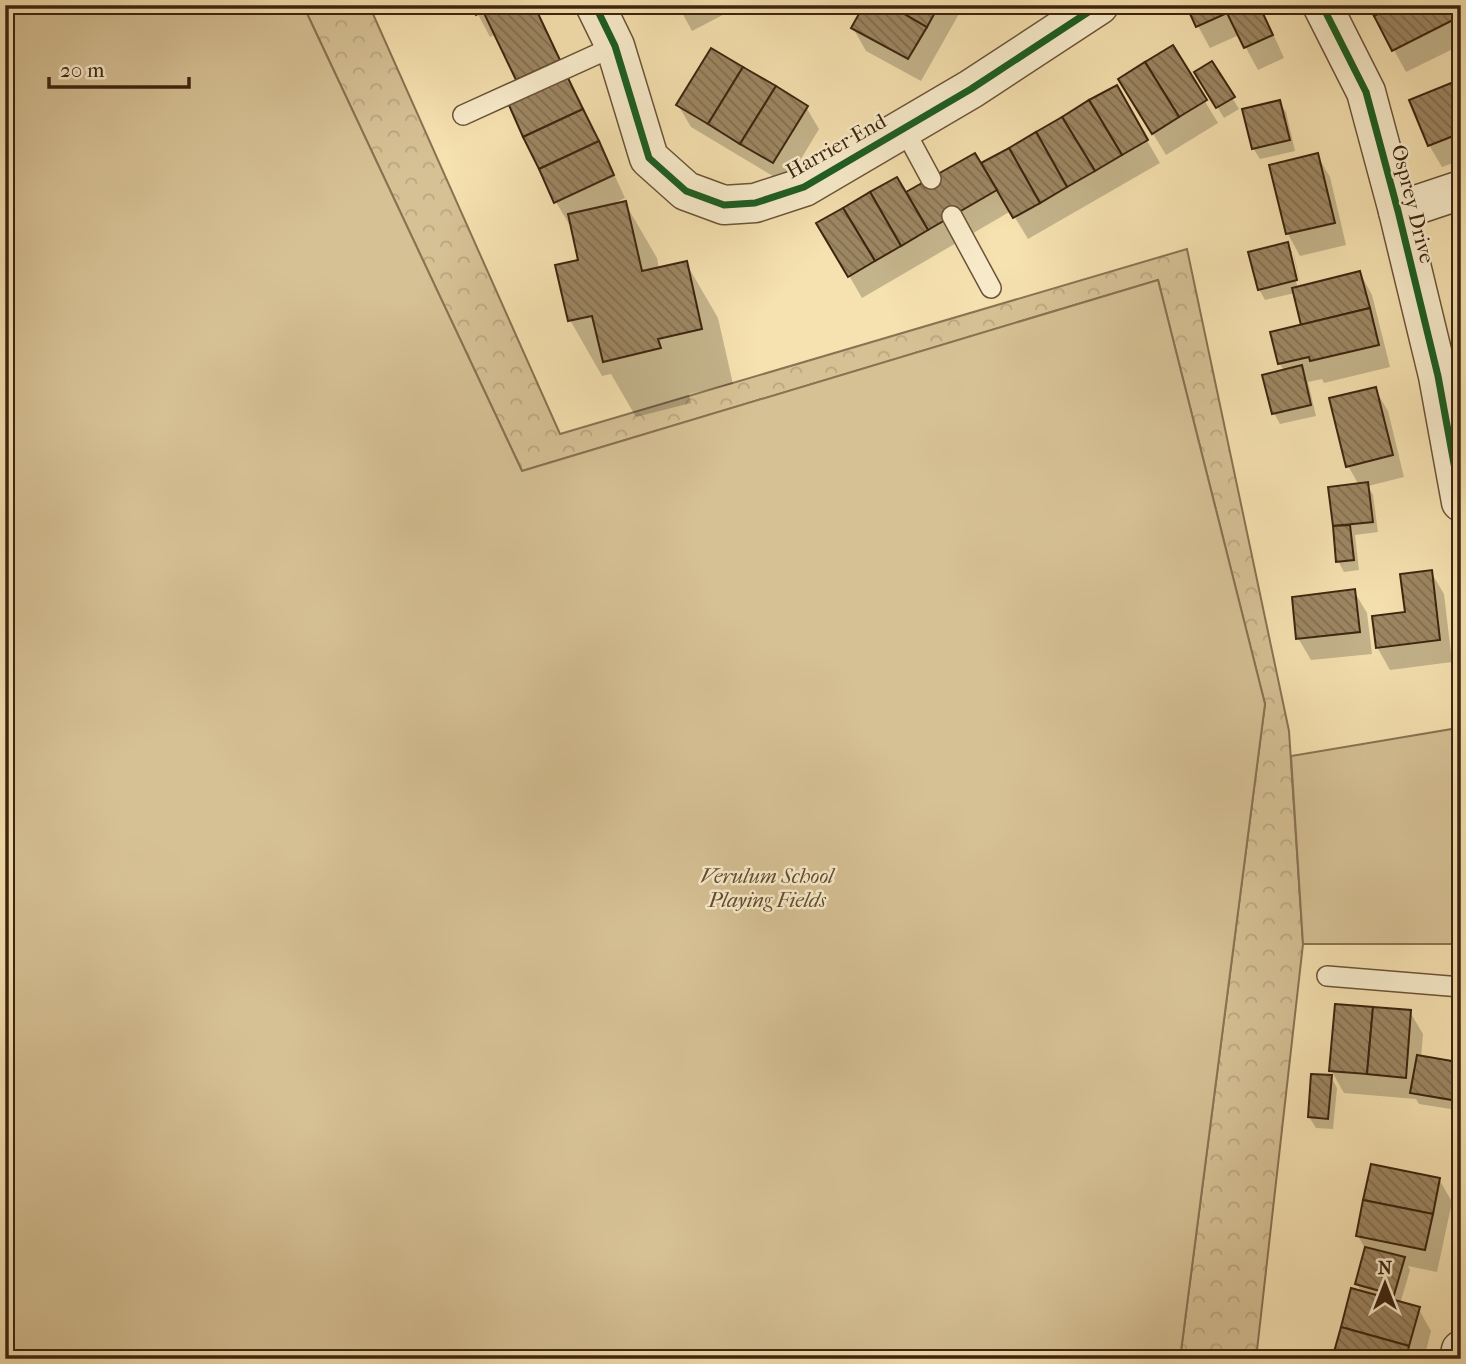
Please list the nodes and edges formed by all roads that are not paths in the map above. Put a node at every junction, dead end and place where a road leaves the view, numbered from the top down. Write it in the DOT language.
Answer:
graph roads {
  1 [pos="595,5"];
  2 [pos="1099,5"];
  3 [pos="1322,5"];
  4 [pos="615,46"];
  5 [pos="463,115"];
  6 [pos="904,129"];
  7 [pos="931,178"];
  8 [pos="1461,190"];
  9 [pos="1398,211"];
  10 [pos="952,216"];
  11 [pos="991,288"];
  12 [pos="1461,502"];
  13 [pos="1327,976"];
  14 [pos="1461,987"];
  15 [pos="1461,1350"];
  16 [pos="1459,1359"];
  1 -- 4 [label="street, Harrier End"];
  2 -- 6 [label="street, Harrier End"];
  3 -- 9 [label="street, Osprey Drive"];
  4 -- 5 [label="lane"];
  4 -- 6 [label="street, Harrier End"];
  6 -- 7 [label="lane"];
  8 -- 9 [label="street"];
  9 -- 12 [label="street, Osprey Drive"];
  10 -- 11 [label="lane"];
  13 -- 14 [label="lane"];
  15 -- 16 [label="street"];
}
